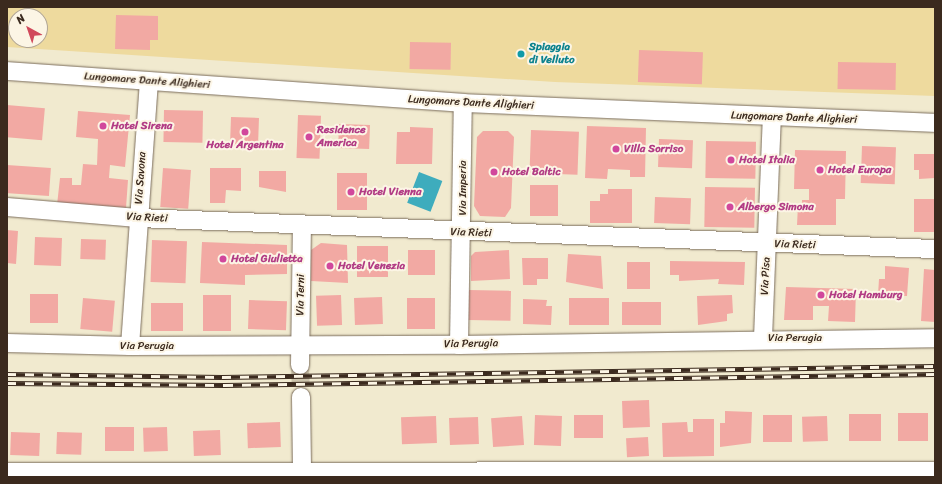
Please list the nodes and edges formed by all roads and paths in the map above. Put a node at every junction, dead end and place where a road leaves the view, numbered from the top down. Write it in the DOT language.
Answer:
graph roads {
  1 [pos="7,71"];
  2 [pos="149,82"];
  3 [pos="463,103"];
  4 [pos="772,118"];
  5 [pos="935,123"];
  6 [pos="7,208"];
  7 [pos="138,218"];
  8 [pos="302,225"];
  9 [pos="462,233"];
  10 [pos="768,244"];
  11 [pos="935,249"];
  12 [pos="763,338"];
  13 [pos="935,338"];
  14 [pos="7,343"];
  15 [pos="300,345"];
  16 [pos="459,345"];
  17 [pos="130,346"];
  18 [pos="300,365"];
  19 [pos="301,397"];
  20 [pos="302,472"];
  21 [pos="935,473"];
  22 [pos="7,474"];
  23 [pos="543,476"];
  1 -- 2 [label="street, Lungomare Dante Alighieri"];
  2 -- 3 [label="street, Lungomare Dante Alighieri"];
  2 -- 7 [label="street, Via Savona"];
  3 -- 4 [label="street, Lungomare Dante Alighieri"];
  3 -- 9 [label="street, Via Imperia"];
  4 -- 5 [label="street, Lungomare Dante Alighieri"];
  4 -- 10 [label="street, Via Pisa"];
  6 -- 7 [label="street, Via Rieti"];
  7 -- 8 [label="street, Via Rieti"];
  7 -- 17 [label="street, Via Savona"];
  8 -- 9 [label="street, Via Rieti"];
  8 -- 15 [label="street, Via Terni"];
  9 -- 10 [label="street, Via Rieti"];
  9 -- 16 [label="street, Via Imperia"];
  10 -- 11 [label="street, Via Rieti"];
  10 -- 12 [label="street, Via Pisa"];
  12 -- 13 [label="street, Via Perugia"];
  12 -- 16 [label="street, Via Perugia"];
  14 -- 17 [label="street, Via Perugia"];
  15 -- 16 [label="street, Via Perugia"];
  15 -- 17 [label="street, Via Perugia"];
  15 -- 18 [label="street, Via Terni"];
  19 -- 20 [label="street"];
  20 -- 22 [label="main road"];
  20 -- 23 [label="main road"];
  21 -- 23 [label="main road"];
}
